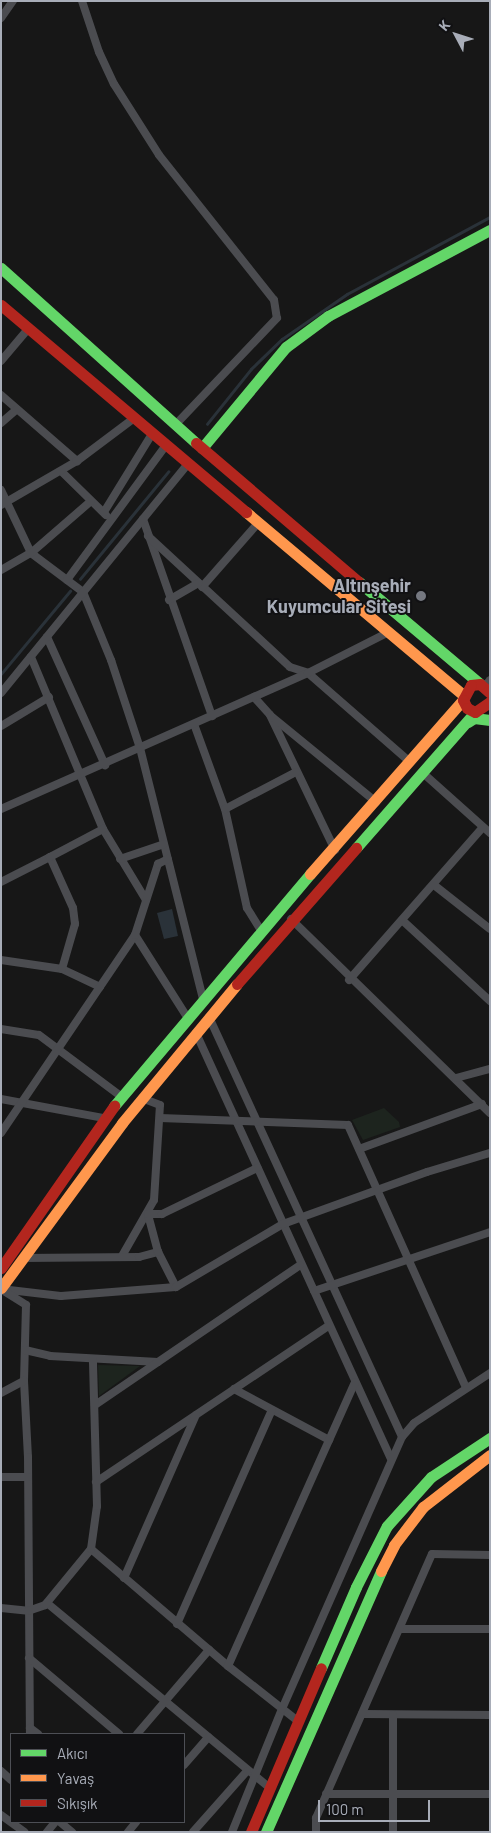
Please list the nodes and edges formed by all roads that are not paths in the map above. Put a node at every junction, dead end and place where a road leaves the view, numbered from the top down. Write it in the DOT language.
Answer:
graph roads {
  1 [pos="13,1"];
  2 [pos="82,1"];
  3 [pos="1,18"];
  4 [pos="490,230"];
  5 [pos="1,268"];
  6 [pos="1,305"];
  7 [pos="28,329"];
  8 [pos="1,361"];
  9 [pos="1,395"];
  10 [pos="16,409"];
  11 [pos="132,419"];
  12 [pos="1,423"];
  13 [pos="175,425"];
  14 [pos="152,434"];
  15 [pos="166,445"];
  16 [pos="202,448"];
  17 [pos="77,461"];
  18 [pos="188,464"];
  19 [pos="60,471"];
  20 [pos="1,490"];
  21 [pos="91,501"];
  22 [pos="3,504"];
  23 [pos="104,512"];
  24 [pos="112,519"];
  25 [pos="143,519"];
  26 [pos="258,523"];
  27 [pos="148,536"];
  28 [pos="31,553"];
  29 [pos="1,570"];
  30 [pos="67,580"];
  31 [pos="200,585"];
  32 [pos="83,592"];
  33 [pos="170,600"];
  34 [pos="387,632"];
  35 [pos="47,637"];
  36 [pos="31,657"];
  37 [pos="308,673"];
  38 [pos="450,684"];
  39 [pos="487,688"];
  40 [pos="1,693"];
  41 [pos="49,697"];
  42 [pos="254,697"];
  43 [pos="463,698"];
  44 [pos="490,702"];
  45 [pos="454,711"];
  46 [pos="478,711"];
  47 [pos="270,715"];
  48 [pos="212,716"];
  49 [pos="490,720"];
  50 [pos="466,723"];
  51 [pos="194,724"];
  52 [pos="1,726"];
  53 [pos="140,748"];
  54 [pos="410,762"];
  55 [pos="105,765"];
  56 [pos="296,772"];
  57 [pos="424,774"];
  58 [pos="81,775"];
  59 [pos="376,802"];
  60 [pos="1,809"];
  61 [pos="225,809"];
  62 [pos="483,827"];
  63 [pos="103,829"];
  64 [pos="490,833"];
  65 [pos="164,844"];
  66 [pos="335,850"];
  67 [pos="50,857"];
  68 [pos="120,859"];
  69 [pos="168,859"];
  70 [pos="1,882"];
  71 [pos="434,885"];
  72 [pos="146,900"];
  73 [pos="290,919"];
  74 [pos="402,920"];
  75 [pos="490,929"];
  76 [pos="261,930"];
  77 [pos="135,935"];
  78 [pos="1,960"];
  79 [pos="62,968"];
  80 [pos="349,980"];
  81 [pos="100,987"];
  82 [pos="203,999"];
  83 [pos="490,1001"];
  84 [pos="187,1017"];
  85 [pos="209,1017"];
  86 [pos="1,1029"];
  87 [pos="196,1033"];
  88 [pos="60,1048"];
  89 [pos="490,1069"];
  90 [pos="456,1078"];
  91 [pos="122,1097"];
  92 [pos="142,1098"];
  93 [pos="1,1099"];
  94 [pos="21,1103"];
  95 [pos="482,1104"];
  96 [pos="490,1113"];
  97 [pos="104,1118"];
  98 [pos="160,1118"];
  99 [pos="236,1121"];
  100 [pos="257,1121"];
  101 [pos="1,1133"];
  102 [pos="359,1149"];
  103 [pos="490,1153"];
  104 [pos="257,1168"];
  105 [pos="378,1190"];
  106 [pos="148,1214"];
  107 [pos="301,1218"];
  108 [pos="283,1224"];
  109 [pos="490,1232"];
  110 [pos="158,1252"];
  111 [pos="122,1256"];
  112 [pos="23,1258"];
  113 [pos="408,1259"];
  114 [pos="300,1265"];
  115 [pos="1,1268"];
  116 [pos="332,1285"];
  117 [pos="176,1287"];
  118 [pos="1,1289"];
  119 [pos="314,1291"];
  120 [pos="328,1326"];
  121 [pos="25,1350"];
  122 [pos="93,1359"];
  123 [pos="158,1362"];
  124 [pos="490,1373"];
  125 [pos="24,1382"];
  126 [pos="355,1382"];
  127 [pos="466,1387"];
  128 [pos="234,1389"];
  129 [pos="1,1393"];
  130 [pos="95,1405"];
  131 [pos="272,1410"];
  132 [pos="196,1414"];
  133 [pos="402,1437"];
  134 [pos="490,1438"];
  135 [pos="329,1440"];
  136 [pos="490,1455"];
  137 [pos="391,1458"];
  138 [pos="1,1477"];
  139 [pos="28,1477"];
  140 [pos="96,1482"];
  141 [pos="90,1549"];
  142 [pos="490,1555"];
  143 [pos="124,1578"];
  144 [pos="47,1603"];
  145 [pos="1,1608"];
  146 [pos="28,1611"];
  147 [pos="178,1624"];
  148 [pos="400,1629"];
  149 [pos="490,1629"];
  150 [pos="209,1650"];
  151 [pos="29,1658"];
  152 [pos="228,1666"];
  153 [pos="165,1700"];
  154 [pos="282,1708"];
  155 [pos="362,1714"];
  156 [pos="394,1714"];
  157 [pos="490,1715"];
  158 [pos="298,1721"];
  159 [pos="30,1731"];
  160 [pos="118,1733"];
  161 [pos="138,1733"];
  162 [pos="208,1737"];
  163 [pos="185,1764"];
  164 [pos="247,1772"];
  165 [pos="254,1778"];
  166 [pos="270,1788"];
  167 [pos="326,1794"];
  168 [pos="393,1794"];
  169 [pos="490,1794"];
  170 [pos="12,1823"];
  171 [pos="63,1823"];
  172 [pos="24,1832"];
  173 [pos="72,1832"];
  174 [pos="193,1832"];
  175 [pos="232,1832"];
  176 [pos="251,1832"];
  177 [pos="266,1832"];
  178 [pos="316,1832"];
  179 [pos="393,1832"];
  1 -- 3 [label="street"];
  2 -- 13 [label="street"];
  4 -- 16 [label="main road"];
  5 -- 13 [label="main road"];
  6 -- 7 [label="main road"];
  7 -- 8 [label="street"];
  7 -- 11 [label="main road"];
  9 -- 10 [label="street"];
  10 -- 12 [label="street"];
  10 -- 17 [label="street"];
  11 -- 14 [label="main road"];
  11 -- 17 [label="street"];
  13 -- 16 [label="main road"];
  14 -- 15 [label="main road"];
  14 -- 23 [label="street"];
  15 -- 18 [label="main road"];
  15 -- 24 [label="street"];
  16 -- 39 [label="main road"];
  17 -- 19 [label="street"];
  18 -- 25 [label="street"];
  18 -- 26 [label="main road"];
  19 -- 21 [label="street"];
  19 -- 22 [label="street"];
  20 -- 22 [label="street"];
  21 -- 23 [label="street"];
  21 -- 28 [label="street"];
  22 -- 28 [label="street"];
  23 -- 24 [label="street"];
  24 -- 30 [label="street"];
  25 -- 27 [label="street"];
  25 -- 32 [label="street"];
  26 -- 31 [label="street"];
  26 -- 34 [label="main road"];
  27 -- 31 [label="street"];
  27 -- 33 [label="street"];
  28 -- 29 [label="street"];
  28 -- 30 [label="street"];
  30 -- 32 [label="street"];
  31 -- 33 [label="street"];
  31 -- 37 [label="street"];
  32 -- 35 [label="street"];
  32 -- 53 [label="street"];
  33 -- 48 [label="street"];
  34 -- 37 [label="street"];
  34 -- 38 [label="main road"];
  35 -- 36 [label="street"];
  35 -- 55 [label="street"];
  36 -- 40 [label="street"];
  36 -- 41 [label="street"];
  37 -- 42 [label="street"];
  37 -- 54 [label="street"];
  38 -- 43 [label="main road"];
  38 -- 45 [label="main road"];
  39 -- 43 [label="main road"];
  41 -- 52 [label="street"];
  41 -- 58 [label="street"];
  42 -- 47 [label="street"];
  42 -- 48 [label="street"];
  43 -- 45 [label="main road"];
  43 -- 46 [label="main road"];
  44 -- 46 [label="main road"];
  45 -- 54 [label="main road"];
  46 -- 49 [label="main road"];
  46 -- 50 [label="main road"];
  47 -- 56 [label="street"];
  47 -- 59 [label="street"];
  48 -- 51 [label="street"];
  49 -- 50 [label="main road"];
  50 -- 57 [label="main road"];
  51 -- 53 [label="street"];
  51 -- 61 [label="street"];
  53 -- 55 [label="street"];
  53 -- 65 [label="street"];
  54 -- 59 [label="main road"];
  55 -- 58 [label="street"];
  56 -- 61 [label="street"];
  56 -- 66 [label="street"];
  57 -- 62 [label="street"];
  57 -- 73 [label="main road"];
  58 -- 60 [label="street"];
  58 -- 63 [label="street"];
  59 -- 66 [label="main road"];
  61 -- 76 [label="street"];
  62 -- 64 [label="street"];
  62 -- 71 [label="street"];
  63 -- 67 [label="street"];
  63 -- 68 [label="street"];
  65 -- 68 [label="street"];
  65 -- 69 [label="street"];
  66 -- 76 [label="main road"];
  67 -- 70 [label="street"];
  67 -- 79 [label="street"];
  68 -- 72 [label="street"];
  69 -- 72 [label="street"];
  69 -- 82 [label="street"];
  71 -- 74 [label="street"];
  71 -- 75 [label="street"];
  72 -- 77 [label="street"];
  73 -- 80 [label="street"];
  73 -- 85 [label="main road"];
  74 -- 80 [label="street"];
  74 -- 83 [label="street"];
  76 -- 82 [label="main road"];
  77 -- 81 [label="street"];
  77 -- 84 [label="street"];
  78 -- 79 [label="street"];
  79 -- 81 [label="street"];
  80 -- 90 [label="street"];
  81 -- 88 [label="street"];
  82 -- 84 [label="main road"];
  84 -- 91 [label="main road"];
  85 -- 87 [label="main road"];
  85 -- 100 [label="street"];
  86 -- 88 [label="street"];
  87 -- 92 [label="main road"];
  87 -- 99 [label="street"];
  88 -- 91 [label="street"];
  88 -- 94 [label="street"];
  89 -- 90 [label="street"];
  90 -- 95 [label="street"];
  91 -- 97 [label="main road"];
  92 -- 98 [label="street"];
  92 -- 112 [label="main road"];
  93 -- 94 [label="street"];
  94 -- 97 [label="street"];
  94 -- 101 [label="street"];
  95 -- 96 [label="street"];
  95 -- 102 [label="street"];
  97 -- 115 [label="main road"];
  98 -- 99 [label="street"];
  98 -- 106 [label="street"];
  99 -- 100 [label="street"];
  99 -- 104 [label="street"];
  100 -- 102 [label="street"];
  100 -- 107 [label="street"];
  102 -- 105 [label="street"];
  103 -- 105 [label="street"];
  104 -- 106 [label="street"];
  104 -- 108 [label="street"];
  105 -- 107 [label="street"];
  105 -- 113 [label="street"];
  106 -- 110 [label="street"];
  106 -- 111 [label="street"];
  107 -- 108 [label="street"];
  107 -- 116 [label="street"];
  108 -- 114 [label="street"];
  108 -- 117 [label="street"];
  109 -- 113 [label="street"];
  110 -- 111 [label="street"];
  110 -- 117 [label="street"];
  111 -- 112 [label="street"];
  112 -- 118 [label="main road"];
  113 -- 116 [label="street"];
  113 -- 127 [label="street"];
  114 -- 119 [label="street"];
  114 -- 123 [label="street"];
  116 -- 119 [label="street"];
  116 -- 133 [label="street"];
  117 -- 118 [label="street"];
  118 -- 121 [label="street"];
  119 -- 120 [label="street"];
  120 -- 126 [label="street"];
  120 -- 128 [label="street"];
  121 -- 122 [label="street"];
  121 -- 125 [label="street"];
  122 -- 123 [label="street"];
  122 -- 130 [label="street"];
  123 -- 130 [label="street"];
  124 -- 127 [label="street"];
  125 -- 129 [label="street"];
  125 -- 139 [label="street"];
  126 -- 135 [label="street"];
  126 -- 137 [label="street"];
  127 -- 133 [label="street"];
  128 -- 131 [label="street"];
  128 -- 132 [label="street"];
  130 -- 140 [label="street"];
  131 -- 135 [label="street"];
  131 -- 147 [label="street"];
  132 -- 140 [label="street"];
  132 -- 143 [label="street"];
  133 -- 137 [label="street"];
  134 -- 158 [label="main road"];
  135 -- 152 [label="street"];
  136 -- 177 [label="main road"];
  137 -- 154 [label="street"];
  138 -- 139 [label="street"];
  139 -- 146 [label="street"];
  140 -- 141 [label="street"];
  141 -- 143 [label="street"];
  141 -- 144 [label="street"];
  142 -- 148 [label="street"];
  143 -- 147 [label="street"];
  144 -- 146 [label="street"];
  144 -- 153 [label="street"];
  145 -- 146 [label="street"];
  146 -- 151 [label="street"];
  147 -- 150 [label="street"];
  148 -- 149 [label="street"];
  148 -- 155 [label="street"];
  150 -- 152 [label="street"];
  150 -- 153 [label="street"];
  151 -- 159 [label="street"];
  151 -- 160 [label="street"];
  152 -- 154 [label="street"];
  153 -- 161 [label="street"];
  153 -- 162 [label="street"];
  154 -- 158 [label="street"];
  154 -- 165 [label="street"];
  155 -- 156 [label="street"];
  155 -- 167 [label="street"];
  156 -- 157 [label="street"];
  156 -- 168 [label="street"];
  158 -- 166 [label="main road"];
  162 -- 163 [label="street"];
  162 -- 164 [label="street"];
  164 -- 165 [label="street"];
  164 -- 174 [label="street"];
  165 -- 166 [label="street"];
  165 -- 175 [label="street"];
  166 -- 176 [label="main road"];
  167 -- 168 [label="street"];
  167 -- 178 [label="street"];
  168 -- 169 [label="street"];
  168 -- 179 [label="street"];
  170 -- 172 [label="street"];
  171 -- 173 [label="street"];
}
